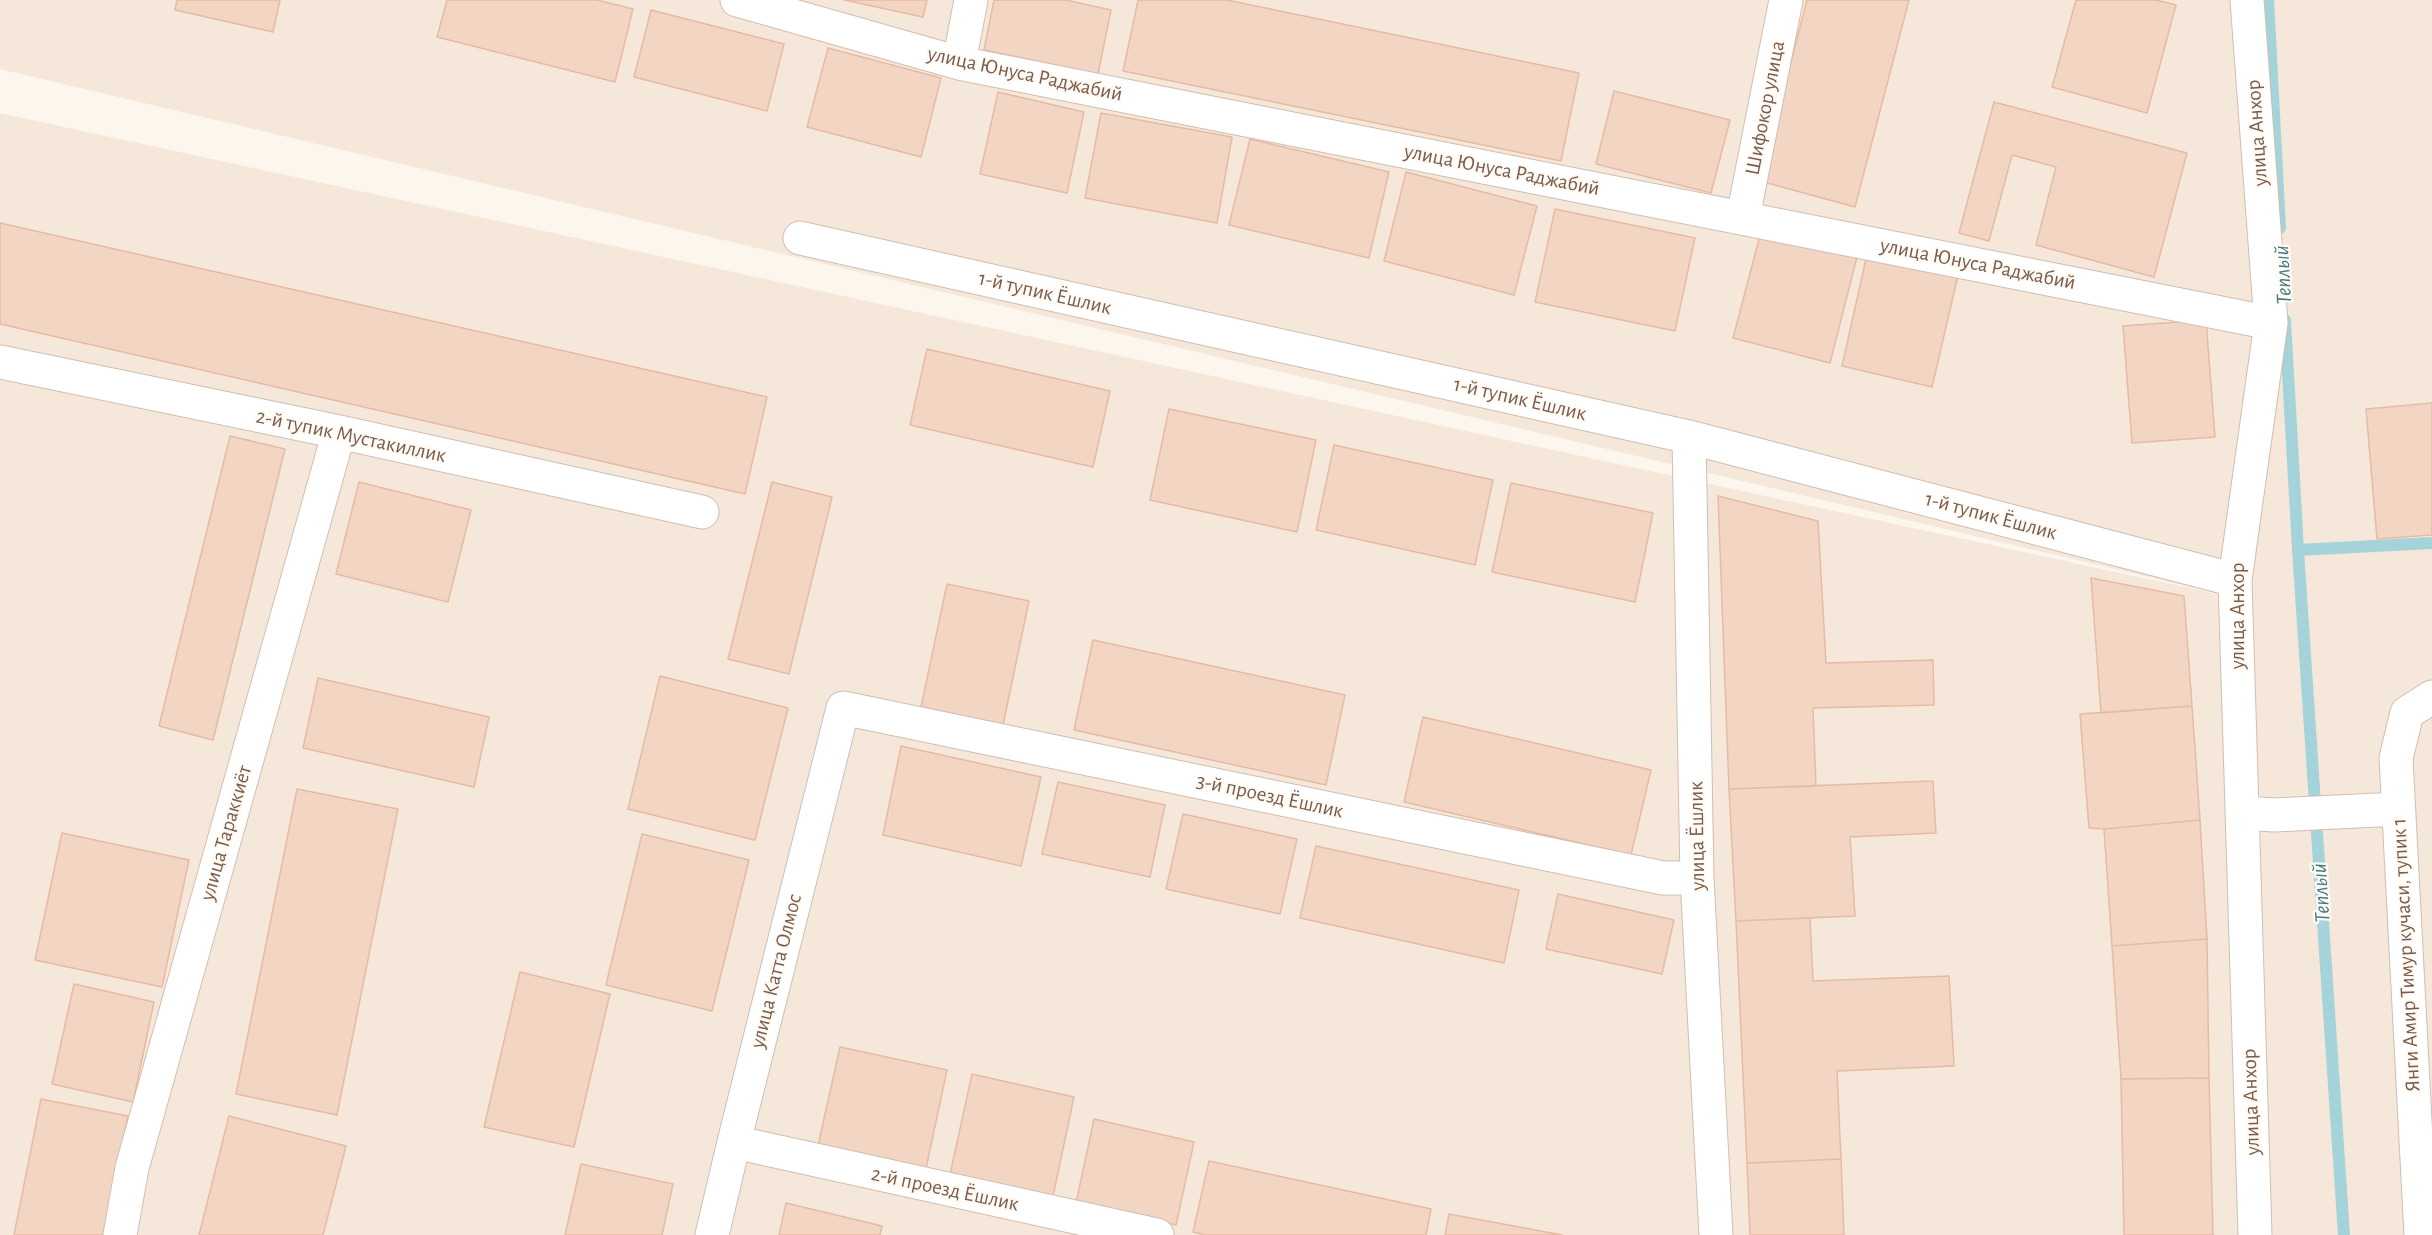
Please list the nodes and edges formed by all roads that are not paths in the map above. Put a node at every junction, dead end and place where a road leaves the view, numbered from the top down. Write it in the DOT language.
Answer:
graph roads {
  1 [pos="737,0"];
  2 [pos="971,0"];
  3 [pos="1786,0"];
  4 [pos="2247,0"];
  5 [pos="959,63"];
  6 [pos="1743,217"];
  7 [pos="800,238"];
  8 [pos="2271,322"];
  9 [pos="0,362"];
  10 [pos="339,432"];
  11 [pos="1689,437"];
  12 [pos="702,512"];
  13 [pos="2235,580"];
  14 [pos="2420,705"];
  15 [pos="843,708"];
  16 [pos="2398,809"];
  17 [pos="2258,814"];
  18 [pos="1697,878"];
  19 [pos="734,1142"];
  20 [pos="120,1235"];
  21 [pos="712,1235"];
  22 [pos="1157,1235"];
  23 [pos="1716,1235"];
  24 [pos="2255,1235"];
  25 [pos="2421,1235"];
  1 -- 5 [label="street, улица Юнуса Раджабий"];
  2 -- 5 [label="street"];
  3 -- 6 [label="street, Шифокор улица"];
  4 -- 8 [label="street, улица Анхор"];
  5 -- 6 [label="street, улица Юнуса Раджабий"];
  6 -- 8 [label="street, улица Юнуса Раджабий"];
  7 -- 11 [label="street, 1-й тупик Ёшлик"];
  8 -- 13 [label="street, улица Анхор"];
  9 -- 10 [label="street, 2-й тупик Мустакиллик"];
  10 -- 12 [label="street, 2-й тупик Мустакиллик"];
  10 -- 20 [label="street, улица Тараккиёт"];
  11 -- 13 [label="street, 1-й тупик Ёшлик"];
  11 -- 18 [label="street, улица Ёшлик"];
  13 -- 17 [label="street, улица Анхор"];
  14 -- 16 [label="street, Янги Амир Тимур кучаси, тупик 1"];
  15 -- 18 [label="street, 3-й проезд Ёшлик"];
  15 -- 19 [label="street, улица Катта Олмос"];
  16 -- 17 [label="street"];
  16 -- 25 [label="street, Янги Амир Тимур кучаси, тупик 1"];
  17 -- 24 [label="street, улица Анхор"];
  18 -- 23 [label="street, улица Ёшлик"];
  19 -- 21 [label="street, улица Катта Олмос"];
  19 -- 22 [label="street, 2-й проезд Ёшлик"];
}
